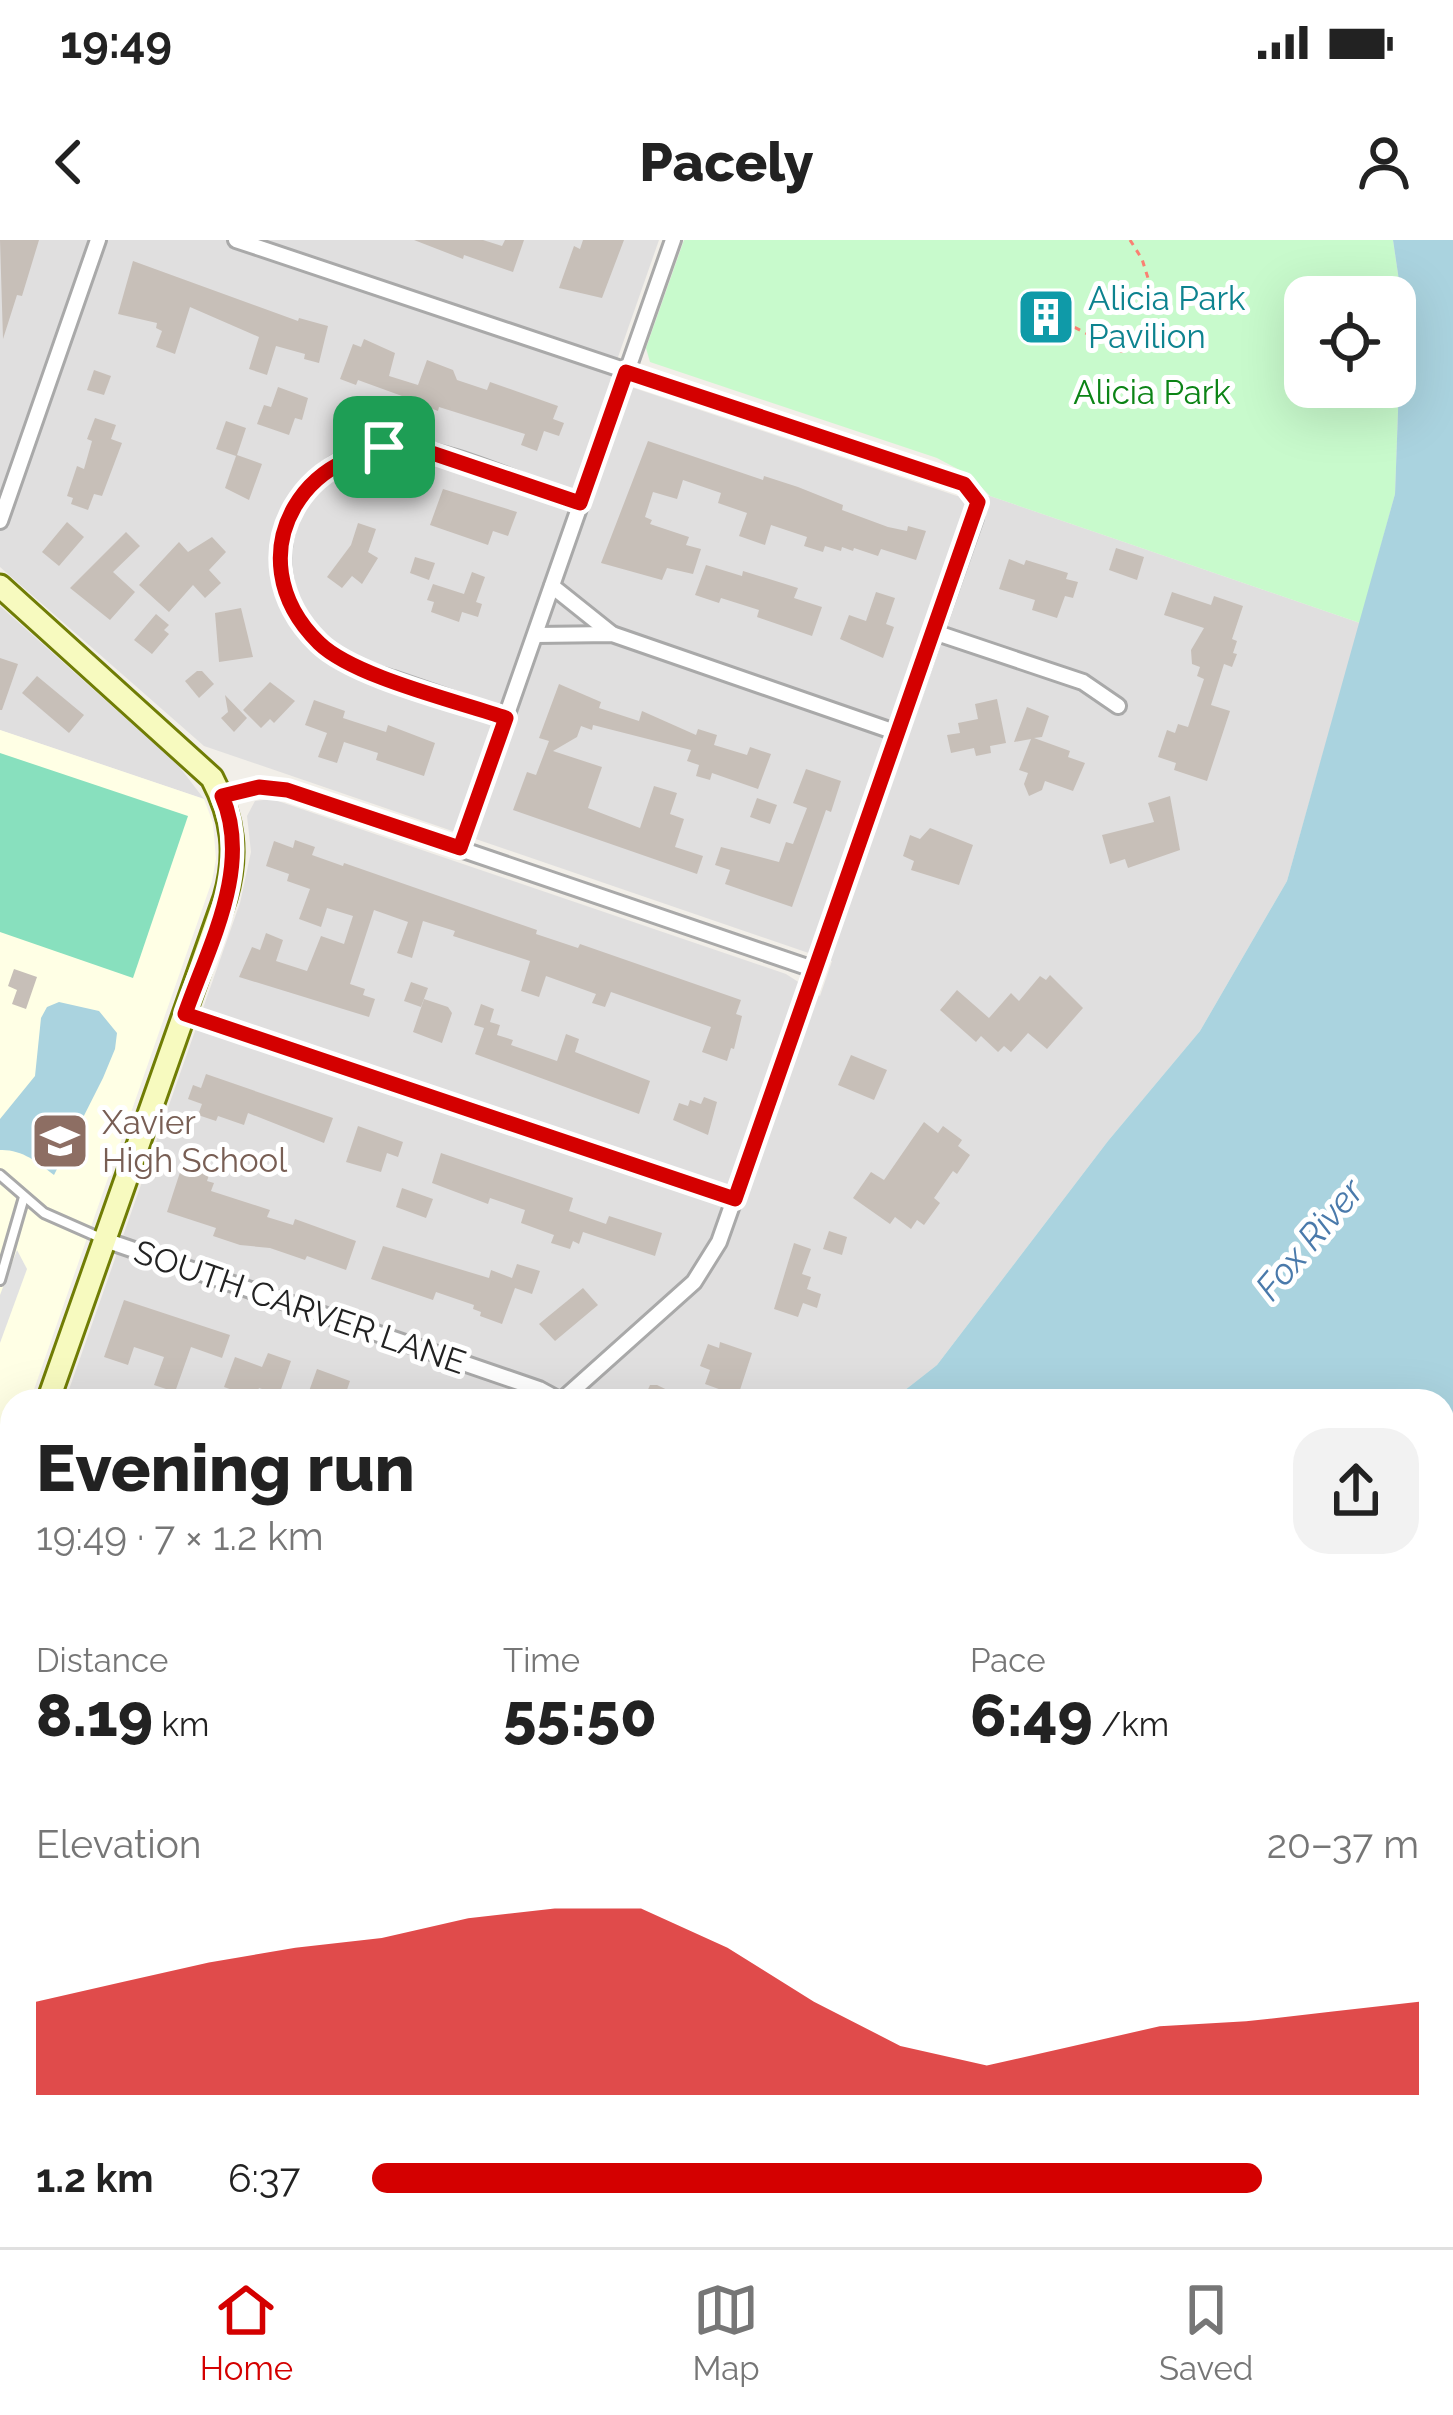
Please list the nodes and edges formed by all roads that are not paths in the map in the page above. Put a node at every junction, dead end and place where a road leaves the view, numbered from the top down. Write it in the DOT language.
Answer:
graph roads {
  1 [pos="98,240"];
  2 [pos="236,240"];
  3 [pos="673,240"];
  4 [pos="626,372"];
  5 [pos="580,503"];
  6 [pos="0,521"];
  7 [pos="0,586"];
  8 [pos="552,586"];
  9 [pos="934,632"];
  10 [pos="612,634"];
  11 [pos="536,635"];
  12 [pos="1118,706"];
  13 [pos="506,718"];
  14 [pos="898,733"];
  15 [pos="222,796"];
  16 [pos="460,848"];
  17 [pos="816,970"];
  18 [pos="185,1014"];
  19 [pos="0,1174"];
  20 [pos="24,1196"];
  21 [pos="735,1199"];
  22 [pos="105,1240"];
  23 [pos="0,1280"];
  24 [pos="52,1389"];
  25 [pos="539,1389"];
  26 [pos="574,1389"];
  1 -- 6 [label="street"];
  2 -- 4 [label="street"];
  3 -- 4 [label="street"];
  4 -- 5 [label="street"];
  4 -- 9 [label="street"];
  5 -- 8 [label="street"];
  5 -- 13 [label="street"];
  7 -- 15 [label="main road"];
  8 -- 10 [label="street"];
  8 -- 11 [label="street"];
  9 -- 12 [label="street"];
  9 -- 14 [label="street"];
  10 -- 11 [label="street"];
  10 -- 14 [label="street"];
  11 -- 13 [label="street"];
  13 -- 16 [label="street"];
  14 -- 17 [label="street"];
  15 -- 16 [label="street"];
  15 -- 18 [label="main road"];
  16 -- 17 [label="street"];
  17 -- 21 [label="street"];
  18 -- 21 [label="street"];
  18 -- 22 [label="main road"];
  19 -- 20 [label="lane"];
  20 -- 22 [label="lane"];
  20 -- 23 [label="lane"];
  21 -- 26 [label="street"];
  22 -- 24 [label="main road"];
  22 -- 25 [label="street, SOUTH CARVER LANE"];
}
